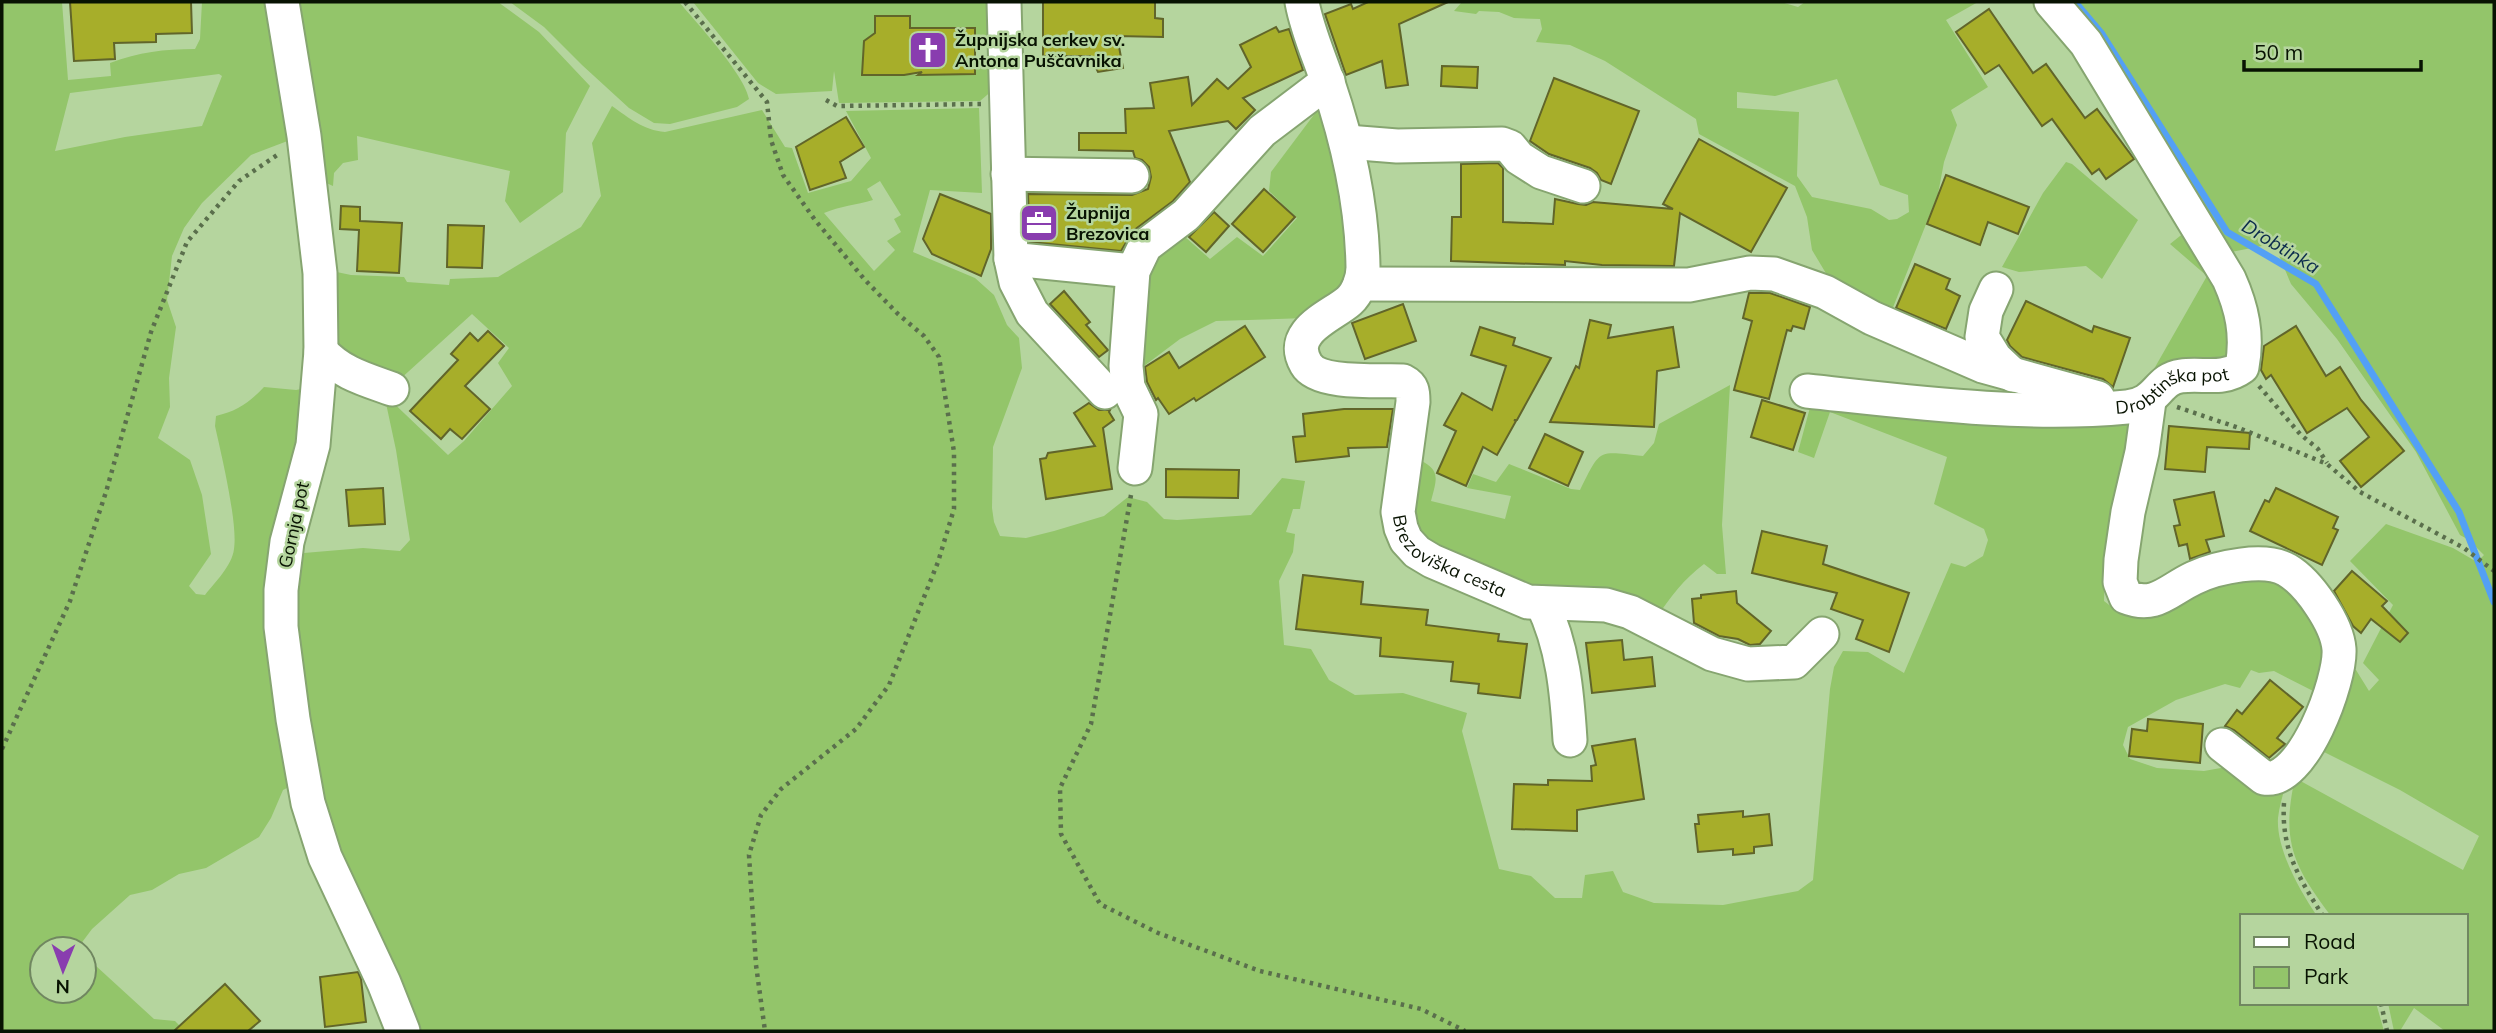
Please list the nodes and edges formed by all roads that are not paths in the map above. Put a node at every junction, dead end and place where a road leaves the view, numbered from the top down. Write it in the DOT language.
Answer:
graph roads {
  1 [pos="282,2"];
  2 [pos="1004,2"];
  3 [pos="1302,2"];
  4 [pos="2051,2"];
  5 [pos="1328,81"];
  6 [pos="1347,142"];
  7 [pos="1009,174"];
  8 [pos="1132,176"];
  9 [pos="1583,186"];
  10 [pos="1011,259"];
  11 [pos="1133,271"];
  12 [pos="1360,284"];
  13 [pos="1996,289"];
  14 [pos="321,351"];
  15 [pos="2013,374"];
  16 [pos="392,389"];
  17 [pos="1807,391"];
  18 [pos="1105,392"];
  19 [pos="2145,401"];
  20 [pos="1135,468"];
  21 [pos="1542,603"];
  22 [pos="1822,634"];
  23 [pos="1570,740"];
  24 [pos="2222,745"];
  25 [pos="403,1031"];
  1 -- 14 [label="street, Gornja pot"];
  2 -- 7 [label="street"];
  3 -- 5 [label="street"];
  4 -- 19 [label="street, Drobtinška pot"];
  5 -- 6 [label="street"];
  5 -- 11 [label="street"];
  6 -- 9 [label="street"];
  6 -- 12 [label="street"];
  7 -- 8 [label="street"];
  7 -- 10 [label="street"];
  10 -- 11 [label="street"];
  10 -- 18 [label="street"];
  11 -- 20 [label="street"];
  12 -- 15 [label="street"];
  12 -- 21 [label="street, Brezoviška cesta"];
  13 -- 15 [label="street"];
  14 -- 16 [label="street"];
  14 -- 25 [label="street, Gornja pot"];
  15 -- 19 [label="street"];
  17 -- 19 [label="street, Drobtinška pot"];
  19 -- 24 [label="street"];
  21 -- 22 [label="street, Brezoviška cesta"];
  21 -- 23 [label="street"];
}
